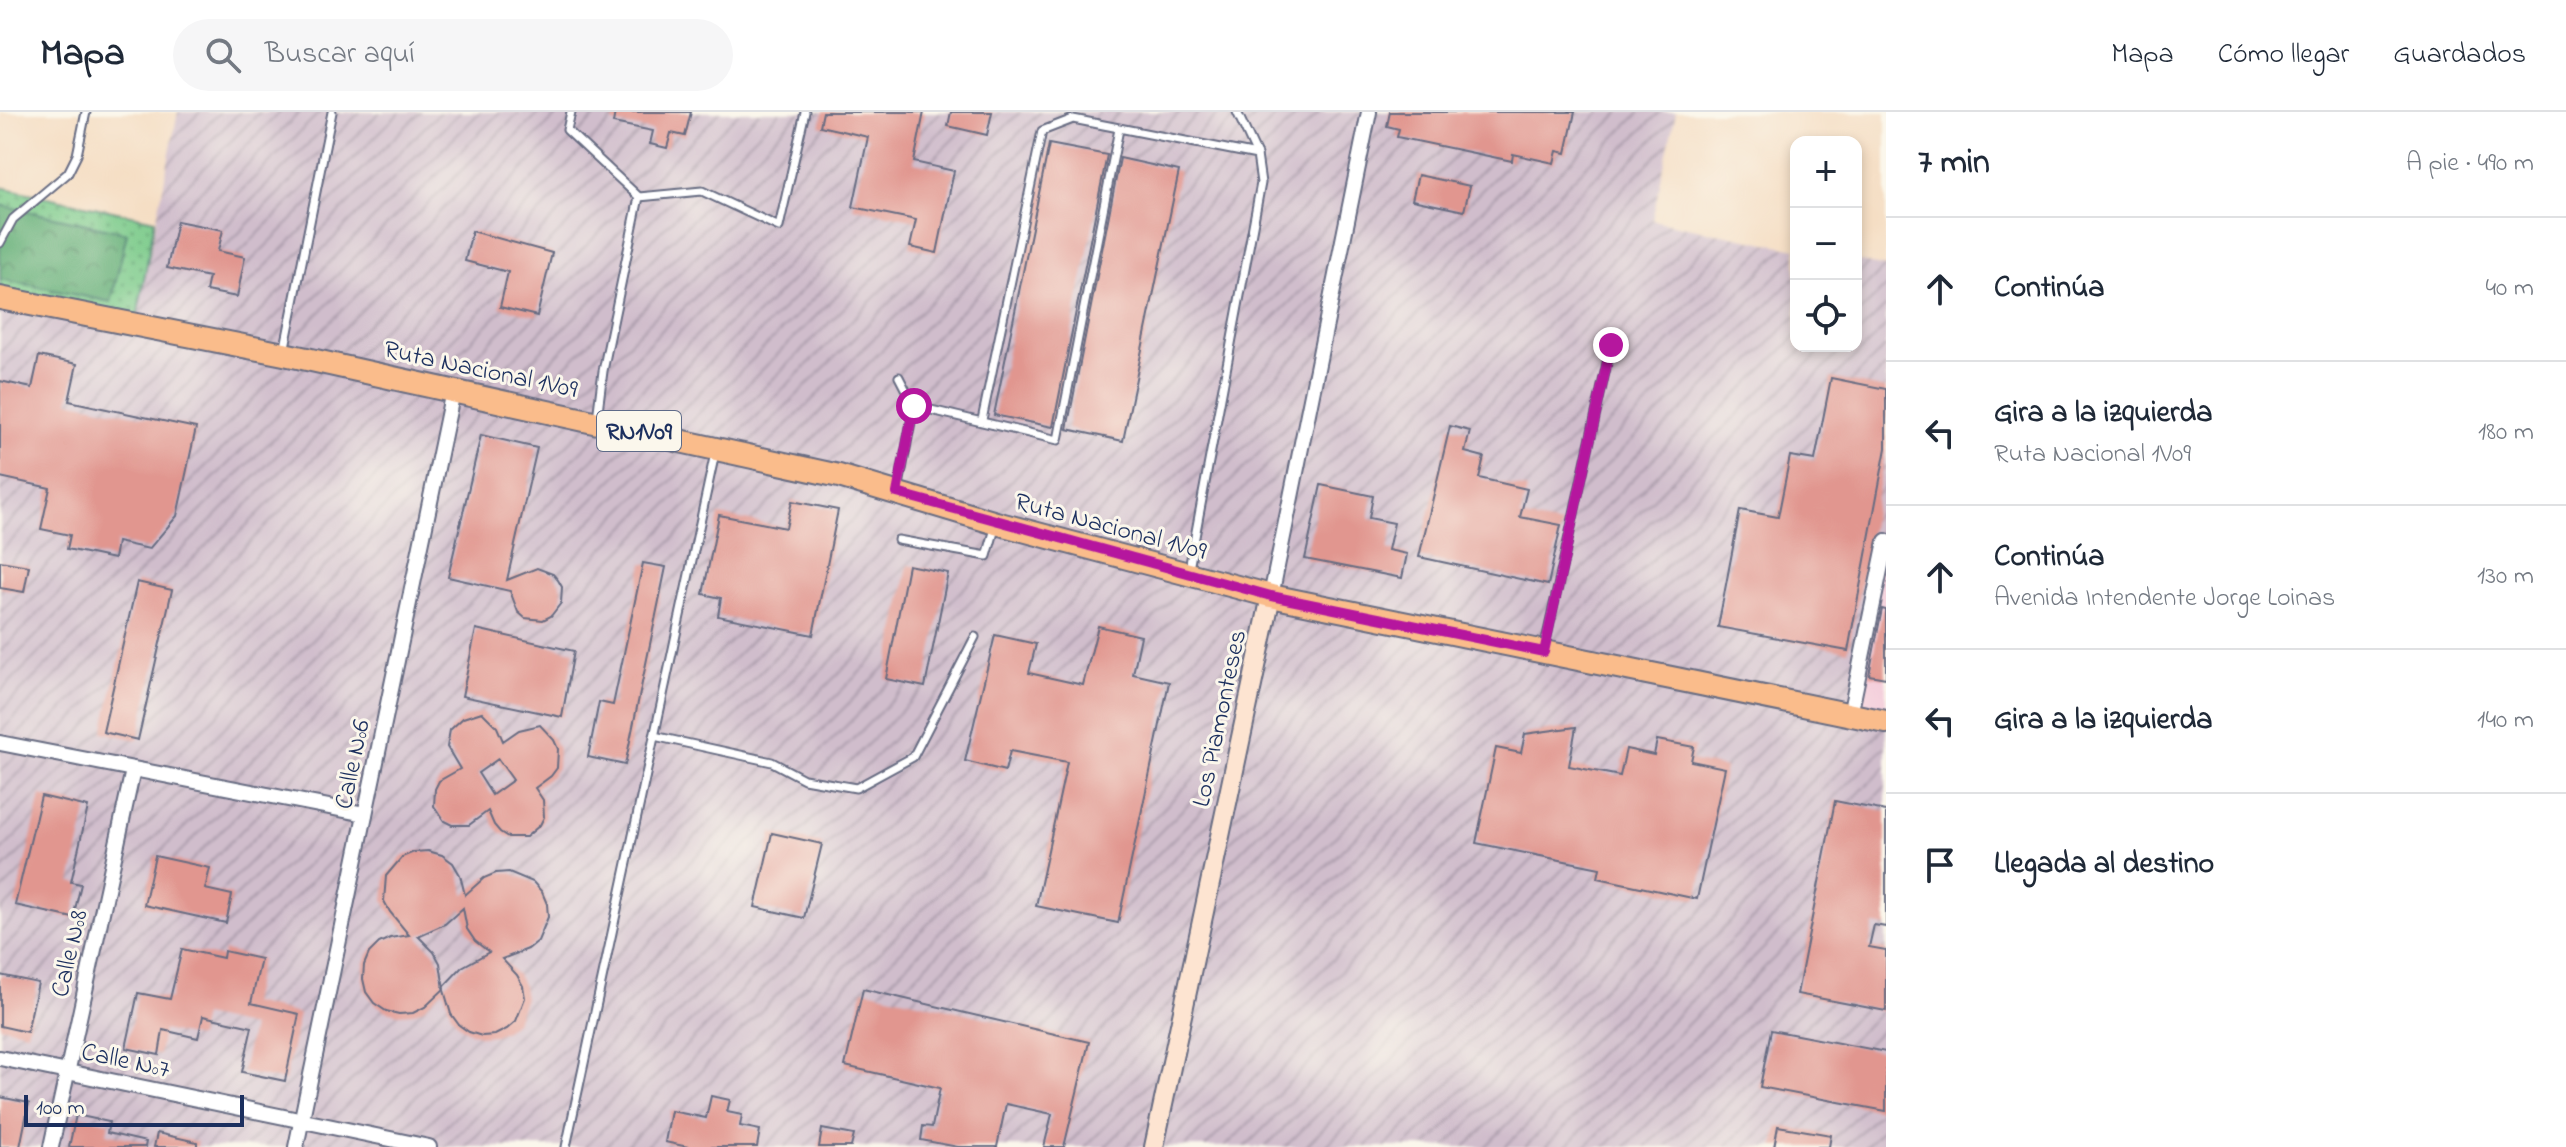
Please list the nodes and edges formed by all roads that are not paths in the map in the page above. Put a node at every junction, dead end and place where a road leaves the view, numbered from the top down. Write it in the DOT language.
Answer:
graph roads {
  1 [pos="86,112"];
  2 [pos="332,112"];
  3 [pos="571,112"];
  4 [pos="805,112"];
  5 [pos="1237,112"];
  6 [pos="1369,112"];
  7 [pos="1119,129"];
  8 [pos="1257,155"];
  9 [pos="639,197"];
  10 [pos="0,243"];
  11 [pos="0,298"];
  12 [pos="1611,345"];
  13 [pos="284,354"];
  14 [pos="899,377"];
  15 [pos="453,391"];
  16 [pos="914,406"];
  17 [pos="982,420"];
  18 [pos="596,422"];
  19 [pos="716,447"];
  20 [pos="897,493"];
  21 [pos="996,523"];
  22 [pos="898,540"];
  23 [pos="1886,541"];
  24 [pos="1187,575"];
  25 [pos="1271,596"];
  26 [pos="975,637"];
  27 [pos="1544,652"];
  28 [pos="1850,715"];
  29 [pos="1886,722"];
  30 [pos="654,736"];
  31 [pos="0,743"];
  32 [pos="133,770"];
  33 [pos="365,814"];
  34 [pos="0,1058"];
  35 [pos="67,1071"];
  36 [pos="301,1121"];
  37 [pos="51,1147"];
  38 [pos="296,1147"];
  39 [pos="429,1147"];
  40 [pos="566,1147"];
  41 [pos="1154,1147"];
  1 -- 10 [label="lane"];
  2 -- 13 [label="lane"];
  3 -- 9 [label="lane"];
  4 -- 9 [label="lane"];
  5 -- 8 [label="lane"];
  6 -- 25 [label="street, Los Piamonteses"];
  7 -- 8 [label="lane"];
  7 -- 17 [label="lane"];
  7 -- 17 [label="lane"];
  8 -- 24 [label="lane"];
  9 -- 18 [label="lane"];
  11 -- 13 [label="main road, Ruta Nacional 1V09 / RN1V09"];
  12 -- 27 [label="lane"];
  13 -- 15 [label="main road, Ruta Nacional 1V09 / RN1V09"];
  14 -- 16 [label="lane"];
  15 -- 18 [label="main road, Ruta Nacional 1V09 / RN1V09"];
  15 -- 33 [label="street, Calle Nº6"];
  16 -- 17 [label="lane"];
  16 -- 20 [label="lane"];
  18 -- 19 [label="main road, Ruta Nacional 1V09 / RN1V09"];
  19 -- 20 [label="main road, Ruta Nacional 1V09 / RN1V09"];
  19 -- 30 [label="lane"];
  20 -- 21 [label="main road, Ruta Nacional 1V09 / RN1V09"];
  21 -- 22 [label="lane"];
  21 -- 24 [label="main road, Ruta Nacional 1V09 / RN1V09"];
  23 -- 28 [label="street"];
  24 -- 25 [label="main road, Ruta Nacional 1V09 / RN1V09"];
  25 -- 27 [label="main road, RN1V09"];
  25 -- 41 [label="main road, Los Piamonteses"];
  26 -- 30 [label="lane"];
  27 -- 28 [label="main road, RN1V09"];
  28 -- 29 [label="main road, RN1V09"];
  30 -- 40 [label="lane"];
  31 -- 32 [label="street"];
  32 -- 33 [label="street"];
  32 -- 35 [label="street, Calle Nº8"];
  33 -- 36 [label="street, Calle Nº6"];
  34 -- 35 [label="street, Calle Nº7"];
  35 -- 36 [label="street, Calle Nº7"];
  35 -- 37 [label="street, Calle Nº8"];
  36 -- 38 [label="street, Calle Nº6"];
  36 -- 39 [label="street, Calle Nº7"];
}
